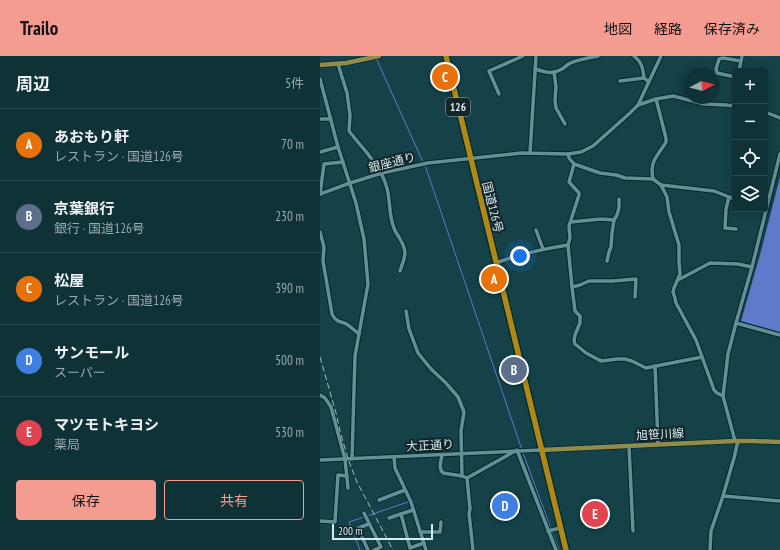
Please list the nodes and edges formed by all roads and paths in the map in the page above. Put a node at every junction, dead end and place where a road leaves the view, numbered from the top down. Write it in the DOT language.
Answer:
graph roads {
  1 [pos="446,56"];
  2 [pos="523,56"];
  3 [pos="536,56"];
  4 [pos="598,56"];
  5 [pos="634,56"];
  6 [pos="661,56"];
  7 [pos="742,56"];
  8 [pos="377,57"];
  9 [pos="741,61"];
  10 [pos="338,64"];
  11 [pos="320,65"];
  12 [pos="740,68"];
  13 [pos="535,69"];
  14 [pos="554,72"];
  15 [pos="732,76"];
  16 [pos="644,78"];
  17 [pos="320,79"];
  18 [pos="620,81"];
  19 [pos="649,82"];
  20 [pos="499,94"];
  21 [pos="656,99"];
  22 [pos="638,105"];
  23 [pos="732,106"];
  24 [pos="768,113"];
  25 [pos="780,118"];
  26 [pos="320,119"];
  27 [pos="330,119"];
  28 [pos="565,124"];
  29 [pos="338,147"];
  30 [pos="320,152"];
  31 [pos="530,153"];
  32 [pos="568,154"];
  33 [pos="780,154"];
  34 [pos="470,159"];
  35 [pos="342,162"];
  36 [pos="574,164"];
  37 [pos="382,173"];
  38 [pos="653,179"];
  39 [pos="350,183"];
  40 [pos="661,185"];
  41 [pos="320,194"];
  42 [pos="729,197"];
  43 [pos="732,198"];
  44 [pos="619,199"];
  45 [pos="614,220"];
  46 [pos="570,222"];
  47 [pos="736,229"];
  48 [pos="536,230"];
  49 [pos="320,232"];
  50 [pos="568,245"];
  51 [pos="543,249"];
  52 [pos="607,261"];
  53 [pos="496,263"];
  54 [pos="752,267"];
  55 [pos="400,271"];
  56 [pos="678,280"];
  57 [pos="572,287"];
  58 [pos="635,296"];
  59 [pos="406,311"];
  60 [pos="736,323"];
  61 [pos="359,334"];
  62 [pos="780,335"];
  63 [pos="702,357"];
  64 [pos="655,366"];
  65 [pos="320,395"];
  66 [pos="723,396"];
  67 [pos="736,441"];
  68 [pos="780,442"];
  69 [pos="658,444"];
  70 [pos="629,446"];
  71 [pos="517,450"];
  72 [pos="541,450"];
  73 [pos="442,454"];
  74 [pos="461,454"];
  75 [pos="394,457"];
  76 [pos="345,459"];
  77 [pos="352,459"];
  78 [pos="320,460"];
  79 [pos="347,476"];
  80 [pos="462,476"];
  81 [pos="467,478"];
  82 [pos="348,488"];
  83 [pos="405,490"];
  84 [pos="723,496"];
  85 [pos="379,500"];
  86 [pos="780,501"];
  87 [pos="413,510"];
  88 [pos="364,512"];
  89 [pos="401,514"];
  90 [pos="389,518"];
  91 [pos="320,521"];
  92 [pos="441,522"];
  93 [pos="369,524"];
  94 [pos="560,528"];
  95 [pos="550,530"];
  96 [pos="633,531"];
  97 [pos="420,532"];
  98 [pos="424,543"];
  99 [pos="368,550"];
  100 [pos="374,550"];
  101 [pos="426,550"];
  102 [pos="473,550"];
  103 [pos="556,550"];
  104 [pos="566,550"];
  105 [pos="710,550"];
  1 -- 34 [label="highway, 国道126号 / 126"];
  2 -- 20 [label="street"];
  3 -- 13 [label="street"];
  4 -- 14 [label="street"];
  5 -- 16 [label="street"];
  6 -- 19 [label="street"];
  7 -- 9 [label="street"];
  8 -- 10 [label="main road"];
  9 -- 12 [label="street"];
  9 -- 15 [label="street"];
  10 -- 11 [label="main road"];
  10 -- 37 [label="street"];
  13 -- 14 [label="street"];
  13 -- 31 [label="street"];
  14 -- 28 [label="street"];
  16 -- 18 [label="street"];
  16 -- 19 [label="street"];
  17 -- 27 [label="street"];
  19 -- 22 [label="street"];
  21 -- 22 [label="street"];
  21 -- 23 [label="street"];
  21 -- 38 [label="street"];
  22 -- 32 [label="street, 銀座通り"];
  24 -- 25 [label="street"];
  26 -- 27 [label="street"];
  27 -- 29 [label="street"];
  29 -- 30 [label="street"];
  29 -- 35 [label="street"];
  31 -- 32 [label="street, 銀座通り"];
  31 -- 34 [label="street, 銀座通り"];
  32 -- 36 [label="street"];
  33 -- 54 [label="street"];
  34 -- 37 [label="street, 銀座通り"];
  34 -- 53 [label="highway, 国道126号 / 126"];
  35 -- 39 [label="street"];
  35 -- 41 [label="street"];
  36 -- 38 [label="street"];
  36 -- 46 [label="street"];
  37 -- 39 [label="street, 銀座通り"];
  37 -- 55 [label="street"];
  38 -- 40 [label="street"];
  39 -- 41 [label="street, 銀座通り"];
  39 -- 61 [label="street"];
  40 -- 42 [label="street"];
  40 -- 56 [label="street"];
  42 -- 43 [label="street"];
  42 -- 47 [label="street"];
  44 -- 45 [label="street"];
  45 -- 46 [label="street"];
  45 -- 52 [label="street"];
  46 -- 50 [label="street"];
  48 -- 51 [label="street"];
  49 -- 61 [label="street"];
  50 -- 51 [label="street"];
  50 -- 57 [label="street"];
  51 -- 53 [label="street"];
  53 -- 72 [label="highway, 国道126号 / 126"];
  54 -- 56 [label="street"];
  54 -- 60 [label="street"];
  56 -- 63 [label="street"];
  57 -- 58 [label="street"];
  57 -- 64 [label="street"];
  59 -- 74 [label="street"];
  60 -- 62 [label="street"];
  60 -- 66 [label="street"];
  61 -- 77 [label="street"];
  63 -- 64 [label="street"];
  63 -- 66 [label="street"];
  64 -- 69 [label="street"];
  65 -- 76 [label="street"];
  66 -- 67 [label="street"];
  67 -- 68 [label="main road, 旭笹川線"];
  67 -- 69 [label="main road, 旭笹川線"];
  67 -- 84 [label="street"];
  69 -- 70 [label="main road, 旭笹川線"];
  70 -- 72 [label="main road, 旭笹川線"];
  70 -- 96 [label="street"];
  71 -- 72 [label="street, 大正通り"];
  71 -- 74 [label="street, 大正通り"];
  71 -- 81 [label="street"];
  71 -- 95 [label="street"];
  72 -- 94 [label="highway, 国道126号 / 126"];
  73 -- 74 [label="street, 大正通り"];
  73 -- 75 [label="street, 大正通り"];
  73 -- 80 [label="street"];
  74 -- 80 [label="street"];
  75 -- 77 [label="street, 大正通り"];
  75 -- 83 [label="street"];
  76 -- 77 [label="street, 大正通り"];
  76 -- 78 [label="street, 大正通り"];
  76 -- 79 [label="street"];
  79 -- 82 [label="street"];
  79 -- 91 [label="street"];
  80 -- 81 [label="street"];
  81 -- 102 [label="street"];
  83 -- 85 [label="street"];
  83 -- 87 [label="street"];
  84 -- 86 [label="street"];
  84 -- 105 [label="street"];
  87 -- 89 [label="street"];
  87 -- 97 [label="street"];
  88 -- 93 [label="street"];
  89 -- 90 [label="street"];
  89 -- 98 [label="street"];
  92 -- 97 [label="street"];
  93 -- 99 [label="street"];
  93 -- 100 [label="street"];
  94 -- 95 [label="street"];
  94 -- 104 [label="highway, 国道126号 / 126"];
  95 -- 103 [label="street"];
  97 -- 98 [label="street"];
  98 -- 101 [label="street"];
}
